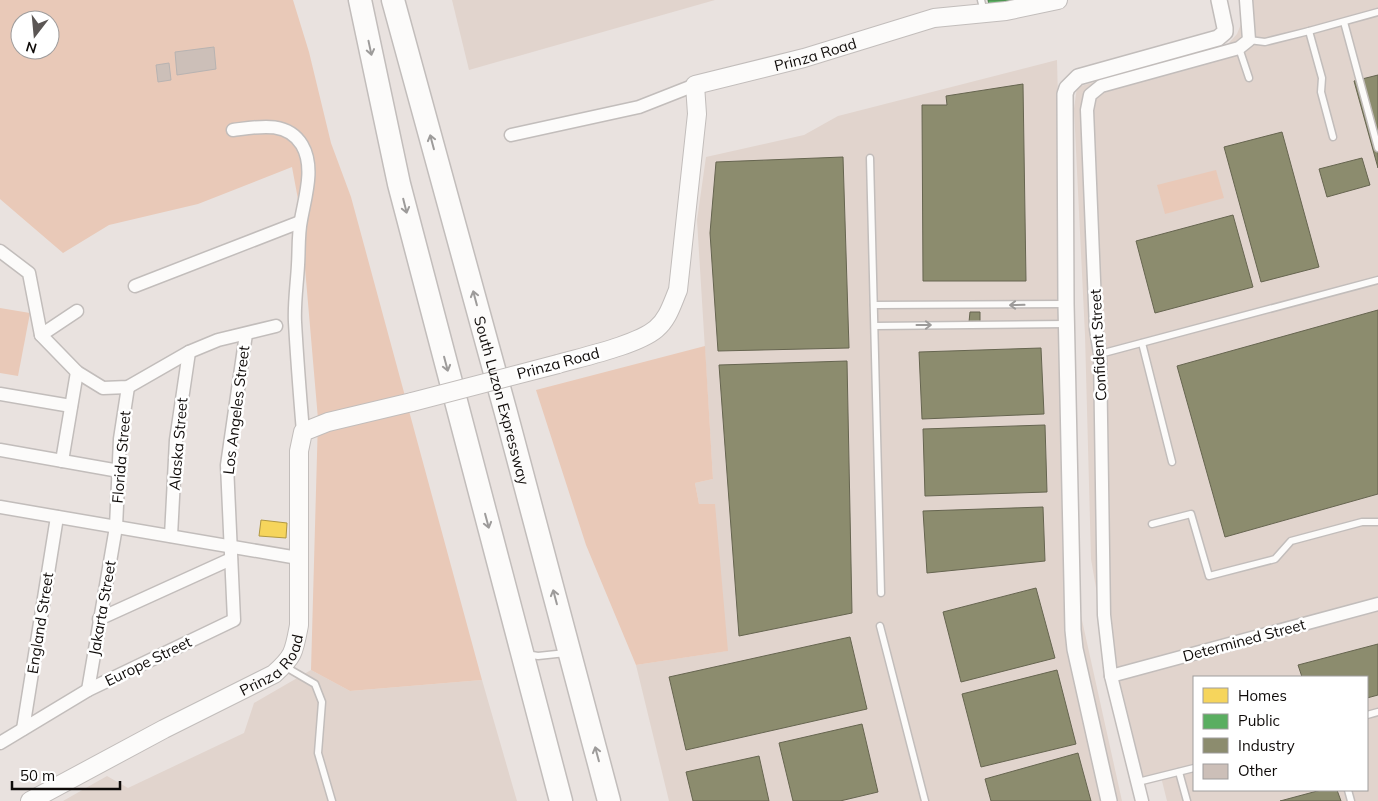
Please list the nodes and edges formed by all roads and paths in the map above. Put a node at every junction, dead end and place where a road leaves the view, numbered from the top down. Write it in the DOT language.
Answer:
graph roads {
  1 [pos="360,0"];
  2 [pos="393,0"];
  3 [pos="1058,0"];
  4 [pos="1219,0"];
  5 [pos="1246,0"];
  6 [pos="983,7"];
  7 [pos="1378,12"];
  8 [pos="1344,22"];
  9 [pos="1310,31"];
  10 [pos="1244,44"];
  11 [pos="1249,78"];
  12 [pos="695,85"];
  13 [pos="233,130"];
  14 [pos="511,135"];
  15 [pos="1333,137"];
  16 [pos="1378,148"];
  17 [pos="870,158"];
  18 [pos="300,222"];
  19 [pos="0,251"];
  20 [pos="1378,280"];
  21 [pos="135,286"];
  22 [pos="1066,304"];
  23 [pos="874,305"];
  24 [pos="78,311"];
  25 [pos="1067,324"];
  26 [pos="276,326"];
  27 [pos="875,326"];
  28 [pos="246,334"];
  29 [pos="41,335"];
  30 [pos="1142,344"];
  31 [pos="190,352"];
  32 [pos="1100,354"];
  33 [pos="77,372"];
  34 [pos="128,387"];
  35 [pos="0,394"];
  36 [pos="71,406"];
  37 [pos="303,432"];
  38 [pos="0,450"];
  39 [pos="62,461"];
  40 [pos="1172,462"];
  41 [pos="119,471"];
  42 [pos="0,507"];
  43 [pos="57,517"];
  44 [pos="1378,522"];
  45 [pos="1152,524"];
  46 [pos="116,527"];
  47 [pos="171,536"];
  48 [pos="230,553"];
  49 [pos="298,558"];
  50 [pos="881,594"];
  51 [pos="1378,604"];
  52 [pos="99,619"];
  53 [pos="880,626"];
  54 [pos="570,653"];
  55 [pos="522,654"];
  56 [pos="284,666"];
  57 [pos="1111,676"];
  58 [pos="88,690"];
  59 [pos="23,729"];
  60 [pos="0,743"];
  61 [pos="1193,768"];
  62 [pos="1179,772"];
  63 [pos="1138,782"];
  64 [pos="30,801"];
  65 [pos="332,801"];
  66 [pos="561,801"];
  67 [pos="609,801"];
  68 [pos="924,801"];
  69 [pos="1109,801"];
  70 [pos="1142,801"];
  71 [pos="1187,801"];
  1 -- 55 [label="highway, one-way"];
  54 -- 2 [label="highway, South Luzon Expressway, one-way"];
  3 -- 6 [label="main road, Prinza Road"];
  4 -- 22 [label="street"];
  5 -- 10 [label="street"];
  6 -- 12 [label="main road, Prinza Road"];
  7 -- 8 [label="lane"];
  8 -- 9 [label="lane"];
  8 -- 16 [label="lane"];
  9 -- 10 [label="lane"];
  9 -- 15 [label="lane"];
  10 -- 11 [label="lane"];
  10 -- 32 [label="street, Confident Street"];
  12 -- 14 [label="street"];
  12 -- 37 [label="main road, Prinza Road, bridge"];
  13 -- 18 [label="street"];
  17 -- 23 [label="lane"];
  18 -- 21 [label="street"];
  18 -- 37 [label="street"];
  19 -- 29 [label="street"];
  20 -- 30 [label="lane"];
  22 -- 23 [label="lane, one-way"];
  22 -- 25 [label="street"];
  23 -- 27 [label="lane"];
  24 -- 29 [label="street"];
  27 -- 25 [label="lane, one-way"];
  25 -- 69 [label="street"];
  26 -- 28 [label="street"];
  27 -- 50 [label="lane"];
  28 -- 31 [label="street"];
  28 -- 48 [label="street, Los Angeles Street"];
  29 -- 33 [label="street"];
  30 -- 32 [label="lane"];
  30 -- 40 [label="lane"];
  31 -- 34 [label="street"];
  31 -- 47 [label="street, Alaska Street"];
  32 -- 57 [label="street, Confident Street"];
  33 -- 34 [label="street"];
  33 -- 36 [label="street"];
  34 -- 41 [label="street, Florida Street"];
  35 -- 36 [label="street"];
  36 -- 39 [label="street"];
  37 -- 49 [label="main road, Prinza Road"];
  38 -- 39 [label="street"];
  39 -- 41 [label="street"];
  41 -- 46 [label="street, Florida Street"];
  42 -- 43 [label="street"];
  43 -- 46 [label="street"];
  43 -- 59 [label="street, England Street"];
  44 -- 45 [label="lane"];
  46 -- 47 [label="street"];
  46 -- 52 [label="street, Jakarta Street"];
  47 -- 48 [label="street"];
  48 -- 49 [label="street"];
  48 -- 52 [label="street"];
  48 -- 58 [label="street, Europe Street"];
  49 -- 56 [label="main road, Prinza Road"];
  51 -- 57 [label="street, Determined Street"];
  52 -- 58 [label="street, Jakarta Street"];
  53 -- 68 [label="lane"];
  54 -- 55 [label="lane"];
  67 -- 54 [label="highway, South Luzon Expressway, one-way"];
  55 -- 66 [label="highway"];
  56 -- 64 [label="main road, Prinza Road"];
  56 -- 65 [label="lane"];
  57 -- 63 [label="street, Confident Street"];
  58 -- 59 [label="street, Europe Street"];
  59 -- 60 [label="street, Europe Street"];
  61 -- 62 [label="lane"];
  62 -- 63 [label="lane"];
  62 -- 71 [label="lane"];
  63 -- 70 [label="street, Confident Street"];
}
